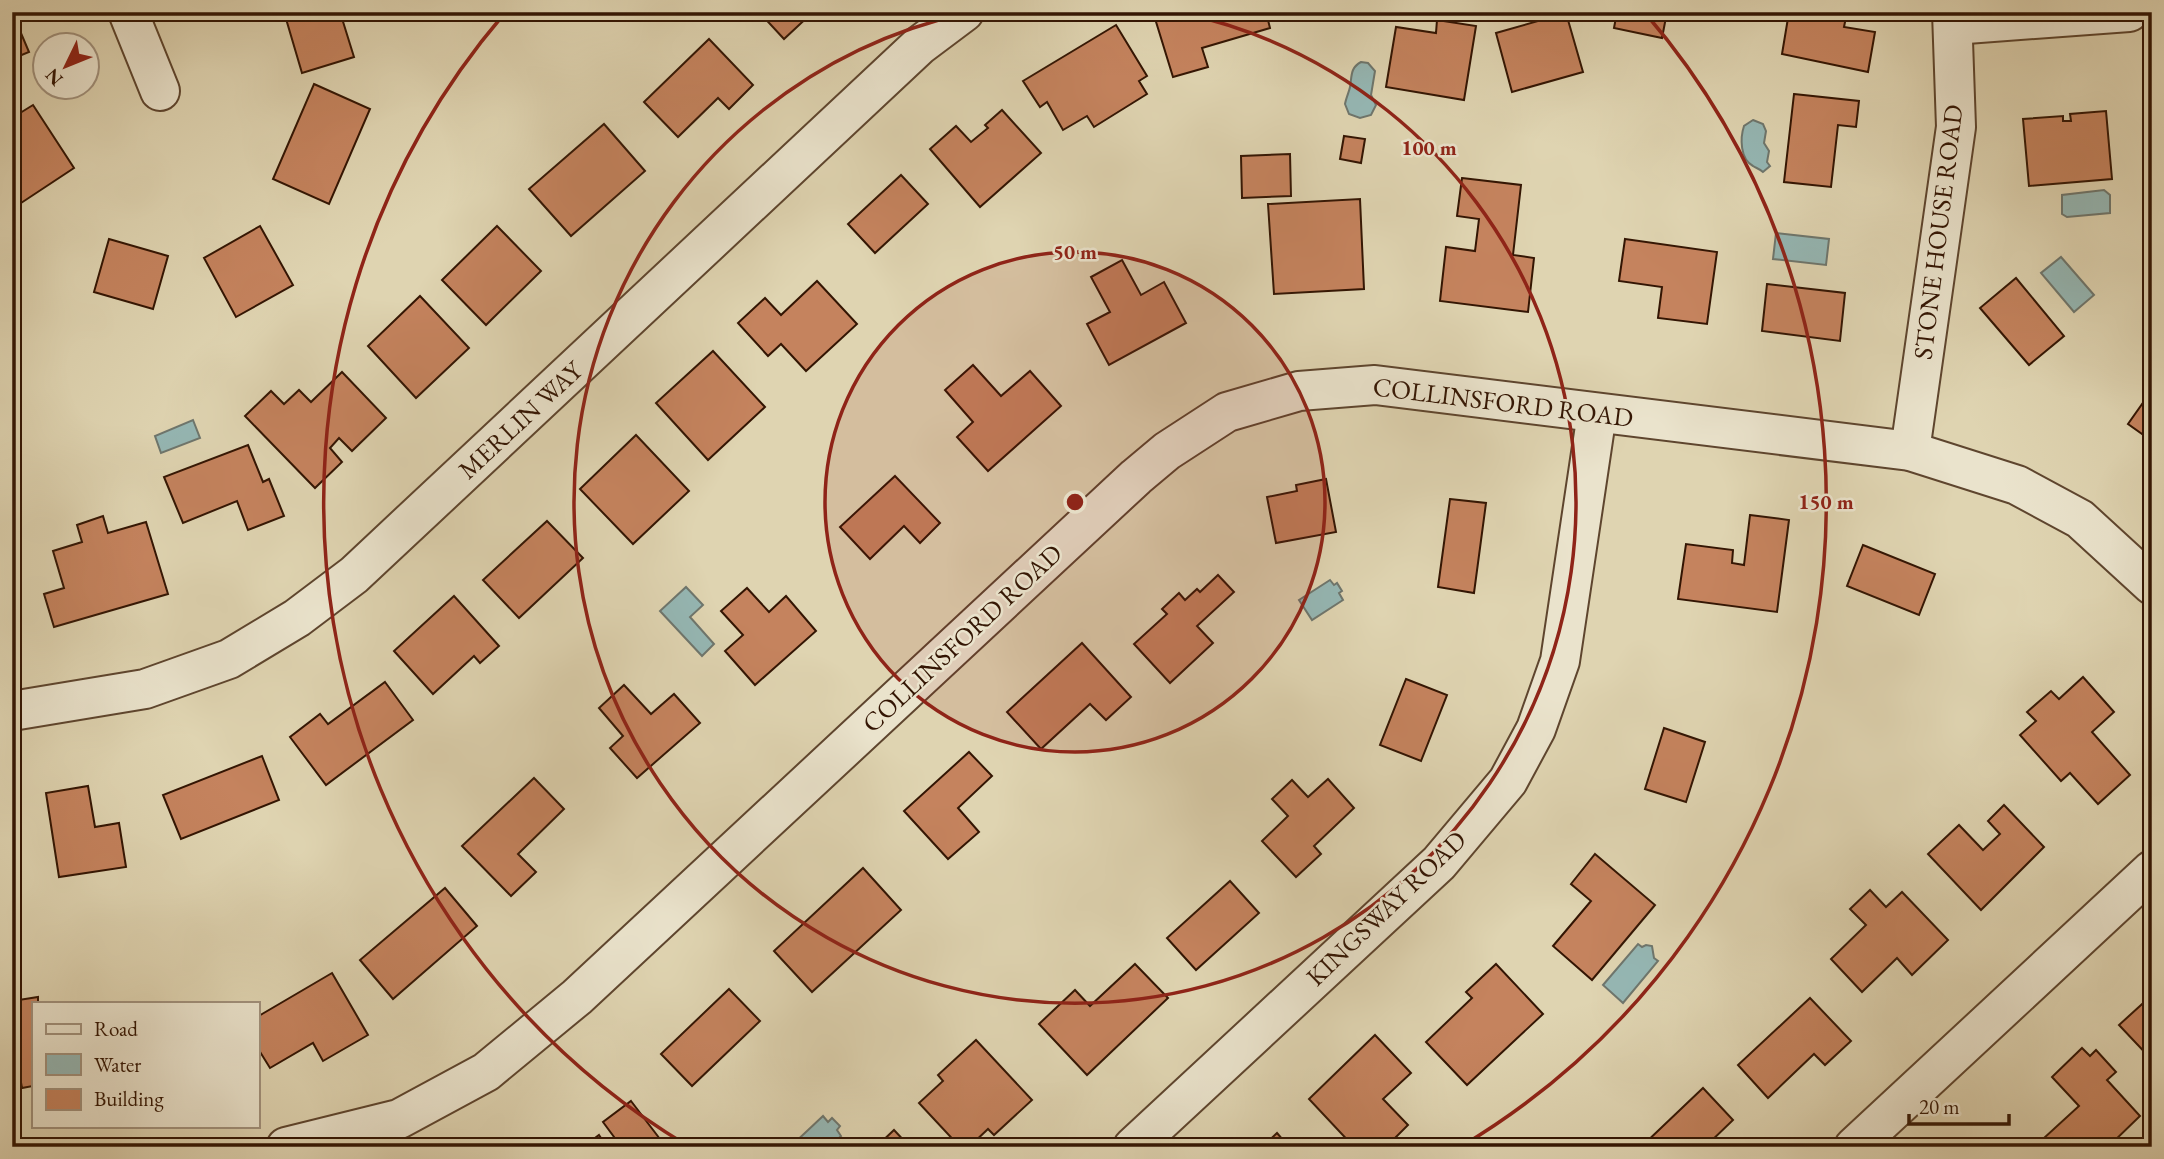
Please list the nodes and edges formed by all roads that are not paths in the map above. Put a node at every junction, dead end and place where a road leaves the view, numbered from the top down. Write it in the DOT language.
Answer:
graph roads {
  1 [pos="128,12"];
  2 [pos="964,12"];
  3 [pos="2129,12"];
  4 [pos="1952,19"];
  5 [pos="160,91"];
  6 [pos="1597,413"];
  7 [pos="1910,451"];
  8 [pos="2152,585"];
  9 [pos="12,711"];
  10 [pos="2152,870"];
  11 [pos="286,1147"];
  12 [pos="1133,1147"];
  13 [pos="1854,1147"];
  1 -- 5 [label="street"];
  2 -- 9 [label="street, MERLIN WAY"];
  3 -- 4 [label="street"];
  4 -- 7 [label="street, STONE HOUSE ROAD"];
  6 -- 7 [label="street, COLLINSFORD ROAD"];
  6 -- 11 [label="street, COLLINSFORD ROAD"];
  6 -- 12 [label="street, KINGSWAY ROAD"];
  7 -- 8 [label="street, COLLINSFORD ROAD"];
  10 -- 13 [label="street"];
}
